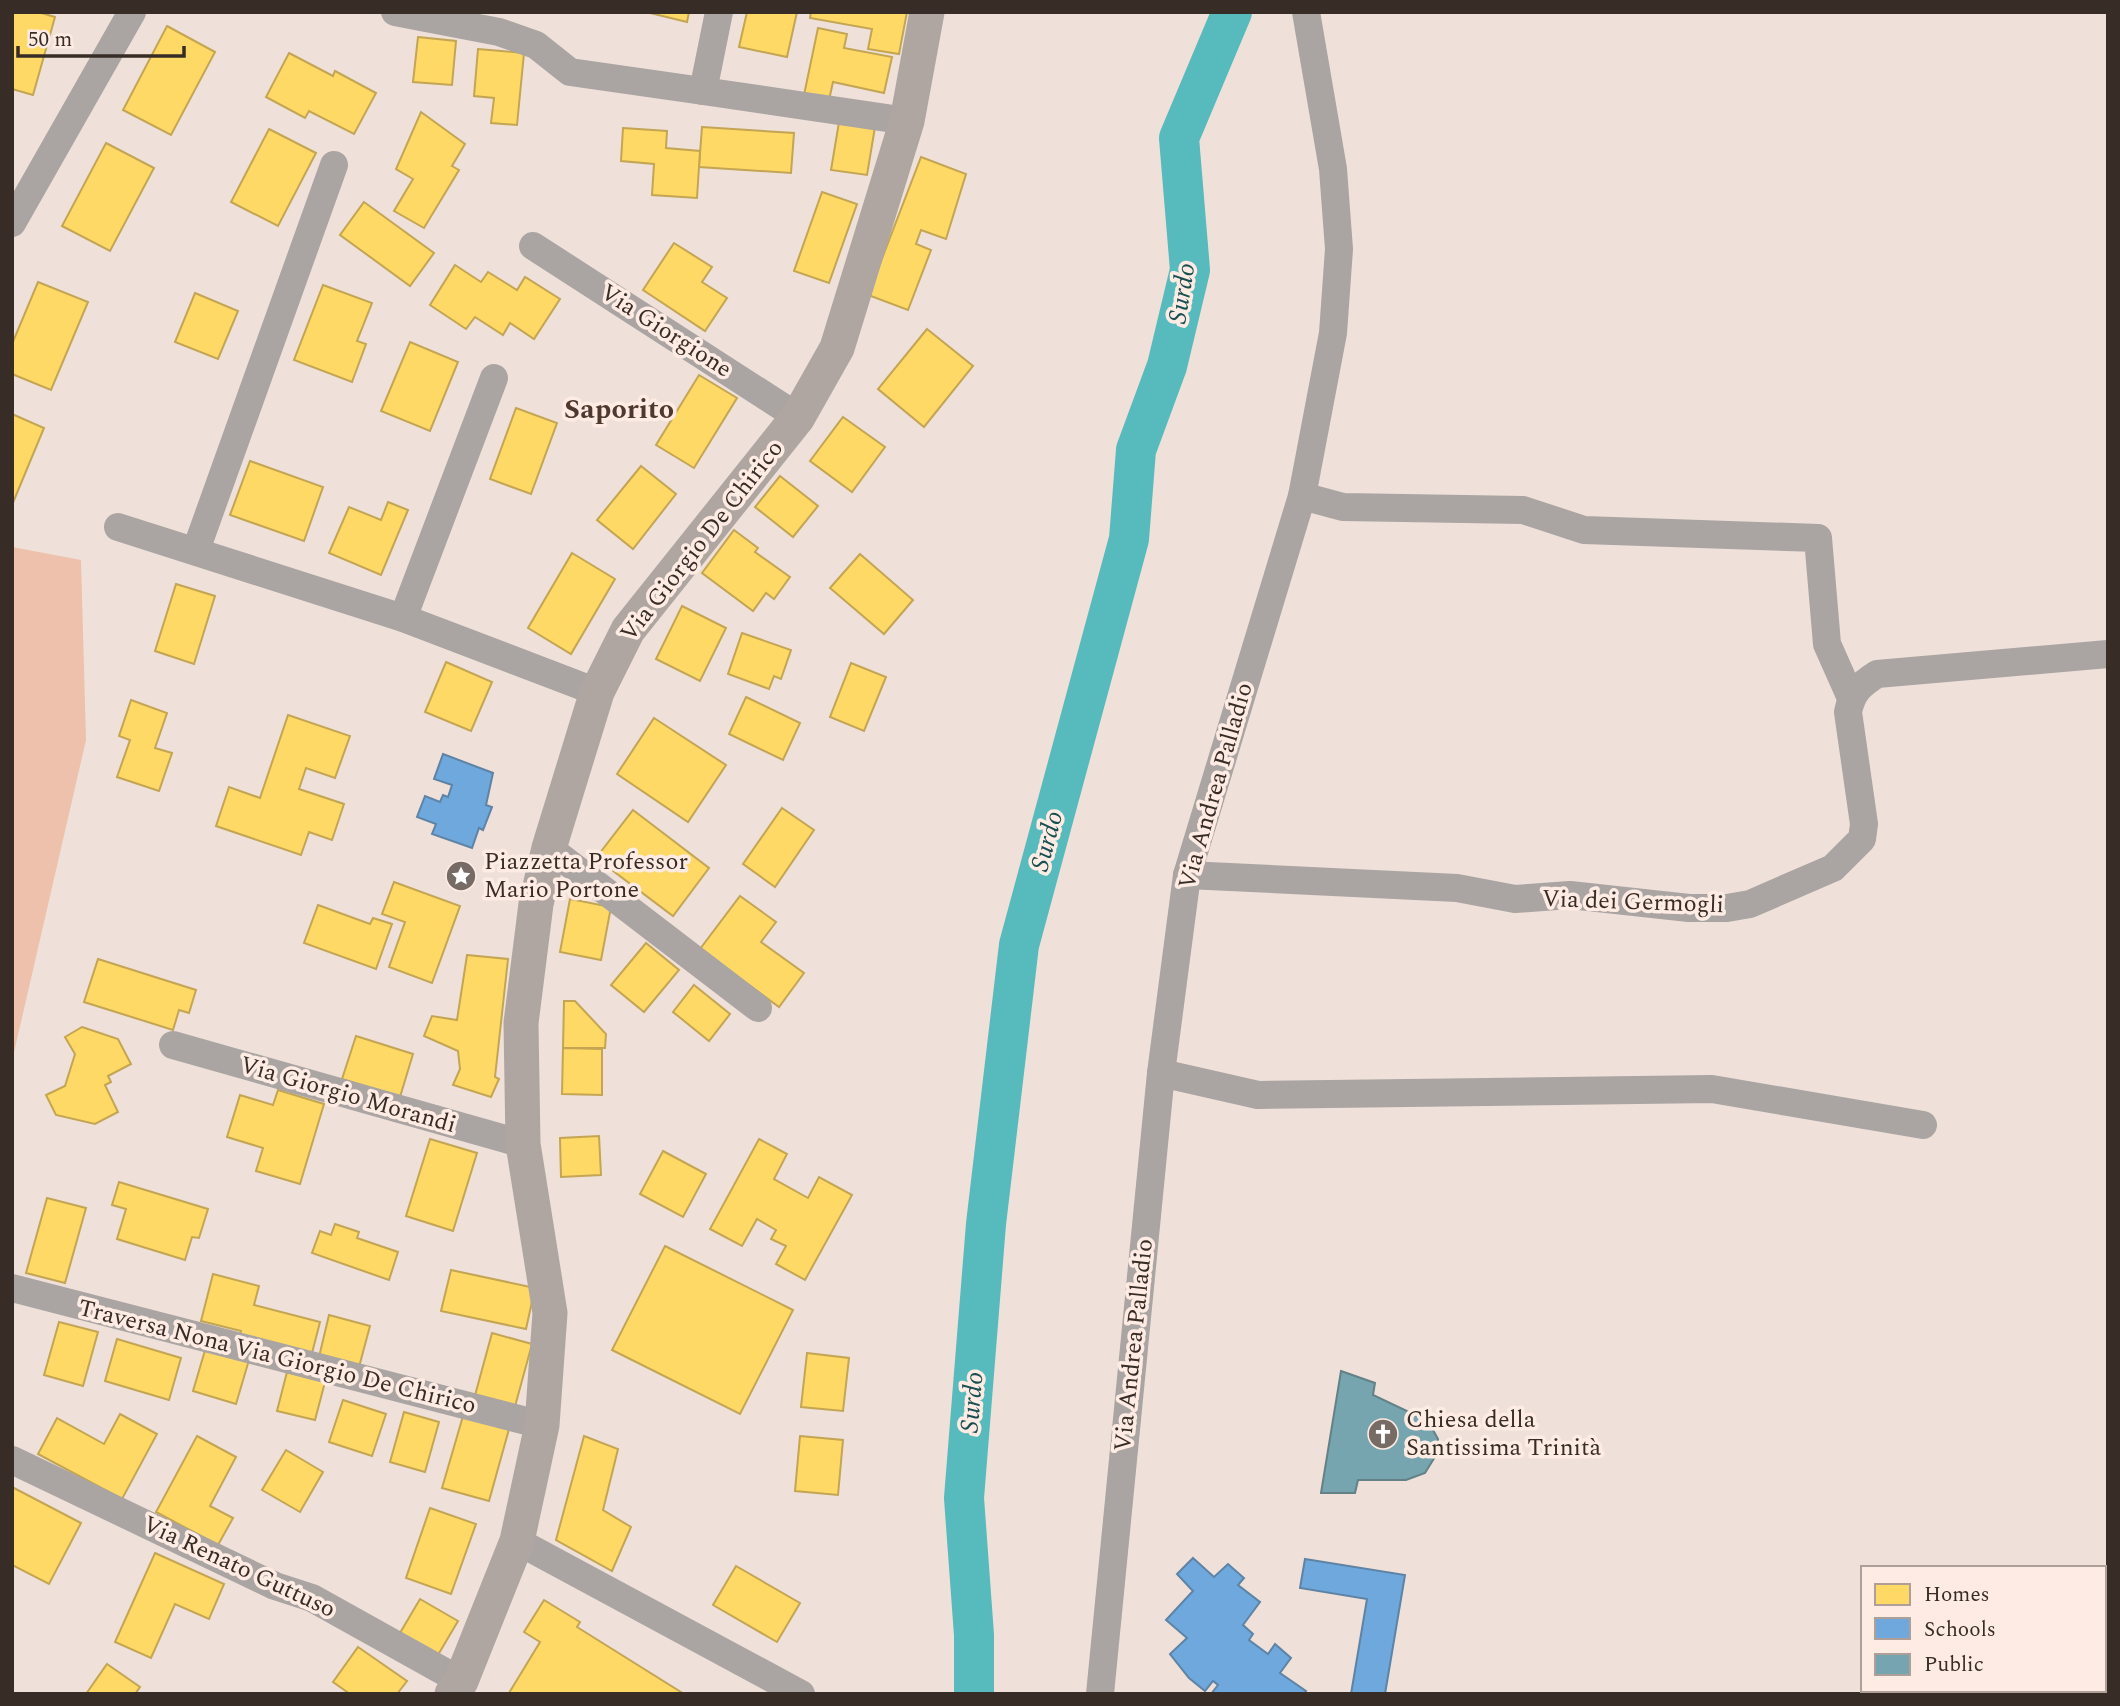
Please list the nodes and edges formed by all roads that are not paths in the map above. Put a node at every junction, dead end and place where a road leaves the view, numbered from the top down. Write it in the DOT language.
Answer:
graph roads {
  1 [pos="132,12"];
  2 [pos="395,12"];
  3 [pos="719,12"];
  4 [pos="927,12"];
  5 [pos="1307,12"];
  6 [pos="703,91"];
  7 [pos="907,121"];
  8 [pos="334,165"];
  9 [pos="12,223"];
  10 [pos="533,246"];
  11 [pos="494,378"];
  12 [pos="798,417"];
  13 [pos="1302,496"];
  14 [pos="118,527"];
  15 [pos="196,550"];
  16 [pos="403,618"];
  17 [pos="2108,654"];
  18 [pos="597,692"];
  19 [pos="1851,698"];
  20 [pos="549,848"];
  21 [pos="1187,875"];
  22 [pos="758,1008"];
  23 [pos="173,1045"];
  24 [pos="1161,1073"];
  25 [pos="1923,1125"];
  26 [pos="523,1144"];
  27 [pos="12,1288"];
  28 [pos="542,1424"];
  29 [pos="12,1460"];
  30 [pos="517,1541"];
  31 [pos="457,1687"];
  32 [pos="801,1694"];
  33 [pos="1100,1694"];
  1 -- 9 [label="street"];
  2 -- 6 [label="street"];
  3 -- 6 [label="street"];
  4 -- 7 [label="main road, Via Giorgio De Chirico"];
  5 -- 13 [label="street, Via Andrea Palladio"];
  6 -- 7 [label="street"];
  7 -- 12 [label="main road, Via Giorgio De Chirico"];
  8 -- 15 [label="street"];
  10 -- 12 [label="street, Via Giorgione"];
  11 -- 16 [label="street"];
  12 -- 18 [label="main road, Via Giorgio De Chirico"];
  13 -- 19 [label="street"];
  13 -- 21 [label="street, Via Andrea Palladio"];
  14 -- 15 [label="street"];
  15 -- 16 [label="street"];
  16 -- 18 [label="street"];
  17 -- 19 [label="street"];
  18 -- 20 [label="main road, Via Giorgio De Chirico"];
  19 -- 21 [label="street, Via dei Germogli"];
  20 -- 22 [label="street"];
  20 -- 26 [label="main road, Via Giorgio De Chirico"];
  21 -- 24 [label="street, Via Andrea Palladio"];
  23 -- 26 [label="street, Via Giorgio Morandi"];
  24 -- 25 [label="street"];
  24 -- 33 [label="street, Via Andrea Palladio"];
  26 -- 28 [label="main road, Via Giorgio De Chirico"];
  27 -- 28 [label="street, Traversa Nona Via Giorgio De Chirico"];
  28 -- 30 [label="main road, Via Giorgio De Chirico"];
  29 -- 31 [label="street, Via Renato Guttuso"];
  30 -- 31 [label="main road, Via Giorgio De Chirico"];
  30 -- 32 [label="street"];
}
